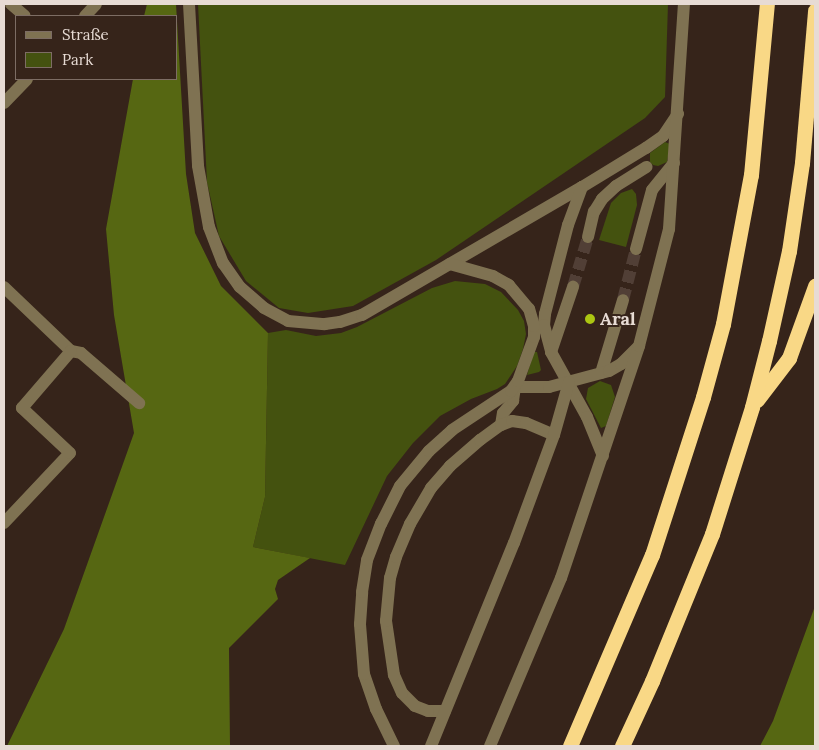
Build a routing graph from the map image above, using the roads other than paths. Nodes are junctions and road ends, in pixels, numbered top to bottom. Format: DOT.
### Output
graph roads {
  1 [pos="11,4"];
  2 [pos="96,4"];
  3 [pos="189,4"];
  4 [pos="684,4"];
  5 [pos="767,4"];
  6 [pos="815,11"];
  7 [pos="24,15"];
  8 [pos="86,15"];
  9 [pos="26,80"];
  10 [pos="4,103"];
  11 [pos="678,114"];
  12 [pos="646,148"];
  13 [pos="674,163"];
  14 [pos="646,167"];
  15 [pos="582,187"];
  16 [pos="648,201"];
  17 [pos="588,237"];
  18 [pos="636,249"];
  19 [pos="450,264"];
  20 [pos="815,286"];
  21 [pos="4,287"];
  22 [pos="573,287"];
  23 [pos="622,300"];
  24 [pos="538,315"];
  25 [pos="639,346"];
  26 [pos="71,351"];
  27 [pos="551,352"];
  28 [pos="601,373"];
  29 [pos="569,382"];
  30 [pos="515,387"];
  31 [pos="139,403"];
  32 [pos="752,407"];
  33 [pos="501,425"];
  34 [pos="554,435"];
  35 [pos="603,456"];
  36 [pos="4,523"];
  37 [pos="446,711"];
  38 [pos="394,746"];
  39 [pos="431,746"];
  40 [pos="490,746"];
  41 [pos="570,746"];
  42 [pos="622,746"];
  1 -- 7 [label="street"];
  2 -- 8 [label="street"];
  3 -- 19 [label="street"];
  4 -- 11 [label="street"];
  5 -- 41 [label="highway"];
  6 -- 32 [label="highway"];
  9 -- 10 [label="street"];
  11 -- 12 [label="street"];
  11 -- 13 [label="street"];
  12 -- 14 [label="street"];
  12 -- 15 [label="street"];
  13 -- 16 [label="street"];
  13 -- 25 [label="street"];
  14 -- 16 [label="street"];
  14 -- 17 [label="street"];
  15 -- 19 [label="street"];
  15 -- 24 [label="street"];
  16 -- 18 [label="street"];
  19 -- 24 [label="street"];
  20 -- 32 [label="highway"];
  21 -- 26 [label="street"];
  22 -- 27 [label="street"];
  23 -- 28 [label="street"];
  24 -- 27 [label="street"];
  24 -- 30 [label="street"];
  25 -- 28 [label="street"];
  25 -- 35 [label="street"];
  26 -- 31 [label="street"];
  26 -- 36 [label="street"];
  27 -- 29 [label="street"];
  28 -- 29 [label="street"];
  29 -- 30 [label="street"];
  29 -- 34 [label="street"];
  29 -- 35 [label="street"];
  30 -- 33 [label="street"];
  30 -- 38 [label="street"];
  32 -- 42 [label="highway"];
  33 -- 34 [label="street"];
  33 -- 37 [label="street"];
  34 -- 37 [label="street"];
  35 -- 40 [label="street"];
  37 -- 39 [label="street"];
}
